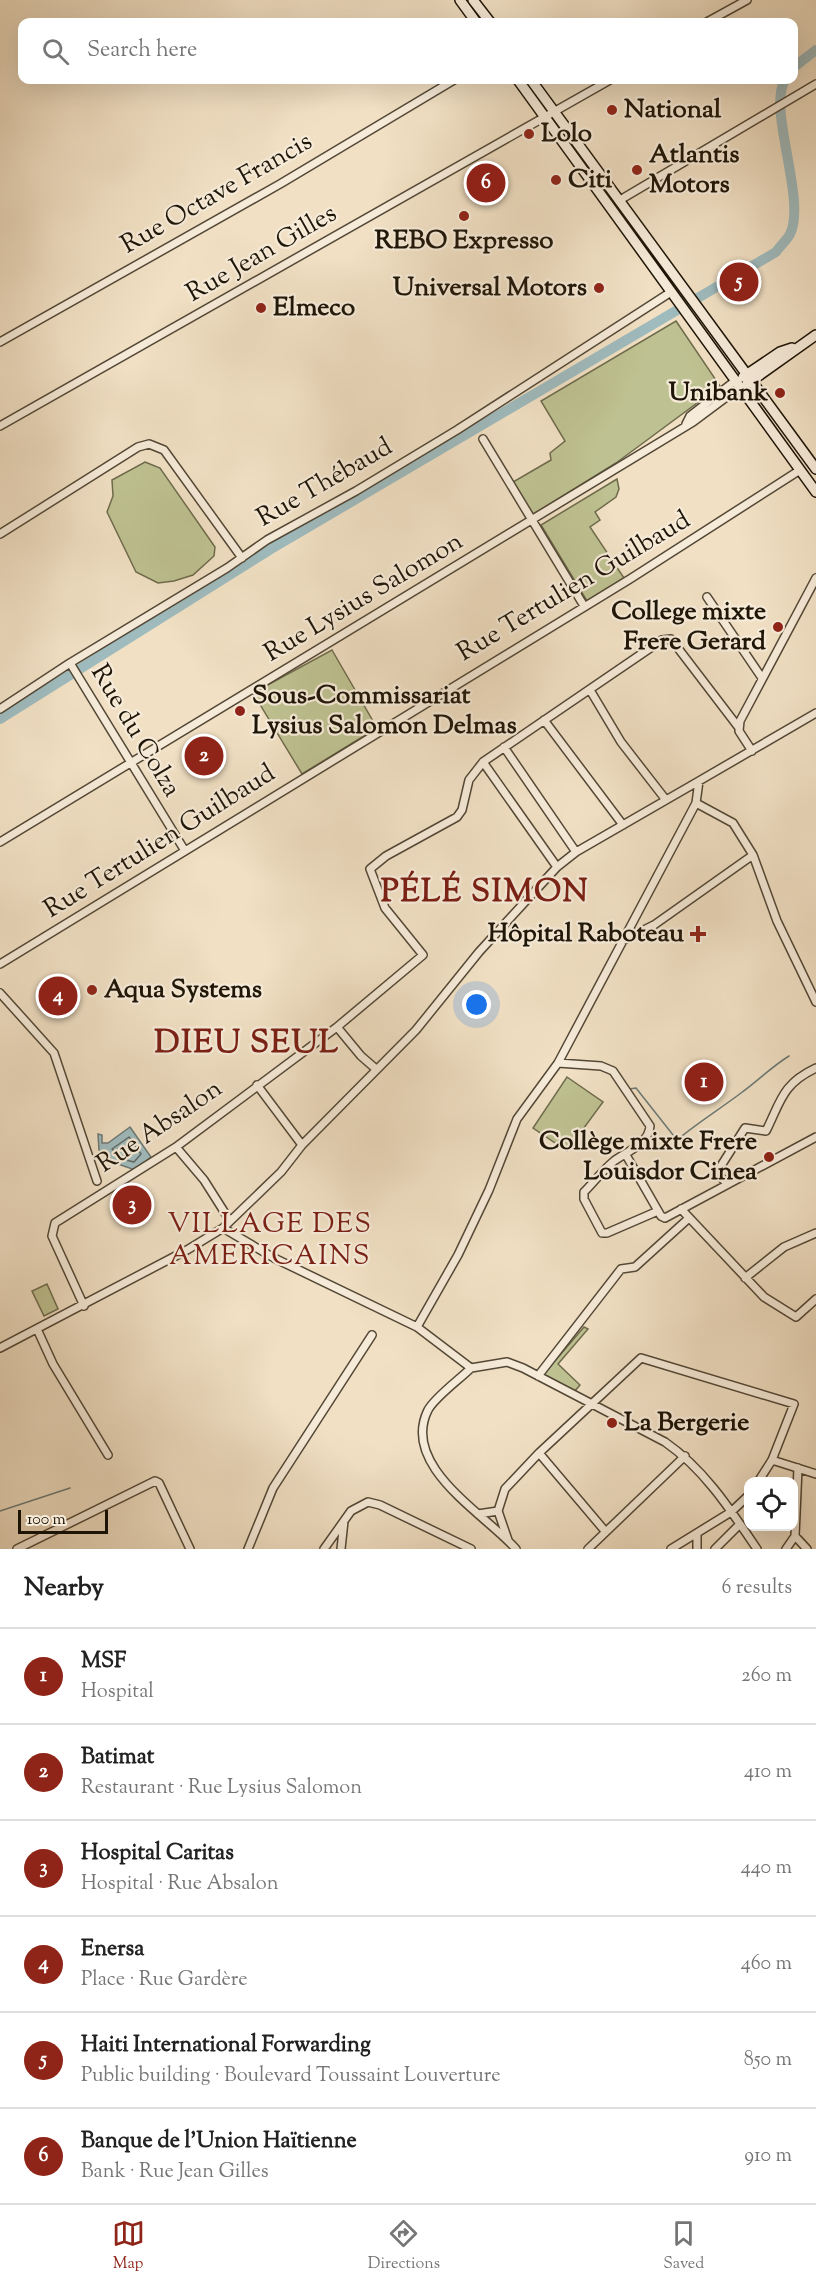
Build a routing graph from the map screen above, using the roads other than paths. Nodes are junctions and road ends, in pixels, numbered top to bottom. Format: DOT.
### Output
graph roads {
  1 [pos="460,0"];
  2 [pos="473,0"];
  3 [pos="747,0"];
  4 [pos="474,18"];
  5 [pos="487,18"];
  6 [pos="714,18"];
  7 [pos="447,84"];
  8 [pos="521,84"];
  9 [pos="534,84"];
  10 [pos="603,84"];
  11 [pos="816,84"];
  12 [pos="555,110"];
  13 [pos="545,117"];
  14 [pos="620,200"];
  15 [pos="672,294"];
  16 [pos="816,335"];
  17 [pos="0,342"];
  18 [pos="750,378"];
  19 [pos="737,384"];
  20 [pos="0,426"];
  21 [pos="483,439"];
  22 [pos="816,469"];
  23 [pos="800,470"];
  24 [pos="816,492"];
  25 [pos="532,520"];
  26 [pos="0,534"];
  27 [pos="242,558"];
  28 [pos="816,578"];
  29 [pos="707,597"];
  30 [pos="584,606"];
  31 [pos="70,664"];
  32 [pos="762,678"];
  33 [pos="590,690"];
  34 [pos="0,709"];
  35 [pos="816,713"];
  36 [pos="544,720"];
  37 [pos="739,728"];
  38 [pos="504,747"];
  39 [pos="752,751"];
  40 [pos="483,762"];
  41 [pos="130,764"];
  42 [pos="699,781"];
  43 [pos="666,800"];
  44 [pos="696,803"];
  45 [pos="623,825"];
  46 [pos="0,842"];
  47 [pos="185,851"];
  48 [pos="576,852"];
  49 [pos="753,855"];
  50 [pos="557,867"];
  51 [pos="622,941"];
  52 [pos="0,964"];
  53 [pos="0,993"];
  54 [pos="815,996"];
  55 [pos="337,1027"];
  56 [pos="558,1063"];
  57 [pos="816,1068"];
  58 [pos="376,1069"];
  59 [pos="257,1085"];
  60 [pos="816,1137"];
  61 [pos="302,1145"];
  62 [pos="176,1147"];
  63 [pos="626,1155"];
  64 [pos="97,1181"];
  65 [pos="727,1184"];
  66 [pos="681,1209"];
  67 [pos="658,1211"];
  68 [pos="689,1218"];
  69 [pos="230,1221"];
  70 [pos="223,1228"];
  71 [pos="816,1233"];
  72 [pos="745,1278"];
  73 [pos="816,1299"];
  74 [pos="84,1306"];
  75 [pos="417,1327"];
  76 [pos="37,1329"];
  77 [pos="372,1335"];
  78 [pos="0,1348"];
  79 [pos="471,1368"];
  80 [pos="538,1376"];
  81 [pos="592,1406"];
  82 [pos="539,1453"];
  83 [pos="108,1455"];
  84 [pos="685,1456"];
  85 [pos="772,1460"];
  86 [pos="798,1468"];
  87 [pos="816,1474"];
  88 [pos="761,1477"];
  89 [pos="744,1500"];
  90 [pos="498,1510"];
  91 [pos="731,1512"];
  92 [pos="478,1514"];
  93 [pos="344,1518"];
  94 [pos="740,1524"];
  95 [pos="605,1531"];
  96 [pos="697,1533"];
  97 [pos="795,1536"];
  98 [pos="508,1540"];
  99 [pos="251,1548"];
  100 [pos="17,1549"];
  101 [pos="190,1549"];
  102 [pos="324,1549"];
  103 [pos="341,1549"];
  104 [pos="471,1549"];
  105 [pos="516,1549"];
  106 [pos="588,1549"];
  107 [pos="671,1549"];
  108 [pos="697,1549"];
  109 [pos="715,1549"];
  110 [pos="757,1549"];
  111 [pos="786,1549"];
  112 [pos="807,1549"];
  1 -- 4 [label="main road"];
  2 -- 5 [label="main road"];
  3 -- 6 [label="street"];
  7 -- 17 [label="street, Rue Octave Francis"];
  8 -- 13 [label="main road"];
  9 -- 12 [label="main road"];
  10 -- 12 [label="street"];
  11 -- 14 [label="street"];
  12 -- 13 [label="street, Rue Jean Gilles"];
  12 -- 14 [label="main road"];
  13 -- 15 [label="main road"];
  13 -- 20 [label="street, Rue Jean Gilles"];
  14 -- 18 [label="main road"];
  15 -- 19 [label="main road"];
  15 -- 27 [label="street, Rue Thébaud"];
  16 -- 18 [label="main road"];
  18 -- 19 [label="main road"];
  18 -- 22 [label="main road"];
  19 -- 23 [label="main road"];
  19 -- 25 [label="street, Rue Lysius Salomon"];
  21 -- 25 [label="street"];
  23 -- 24 [label="main road"];
  23 -- 30 [label="street, Rue Tertulien Guilbaud"];
  25 -- 30 [label="street"];
  25 -- 41 [label="street, Rue Lysius Salomon"];
  26 -- 27 [label="street"];
  27 -- 31 [label="street, Rue Thébaud"];
  28 -- 32 [label="street"];
  29 -- 32 [label="street"];
  30 -- 47 [label="street, Rue Tertulien Guilbaud"];
  31 -- 34 [label="street, Rue Thébaud"];
  31 -- 41 [label="street, Rue du Colza"];
  32 -- 37 [label="street"];
  33 -- 36 [label="street, Rue Absalon"];
  33 -- 37 [label="street, Rue Absalon"];
  33 -- 43 [label="street"];
  35 -- 39 [label="street"];
  36 -- 38 [label="street, Rue Absalon"];
  36 -- 45 [label="street"];
  37 -- 39 [label="street"];
  38 -- 40 [label="street, Rue Absalon"];
  38 -- 48 [label="street"];
  39 -- 42 [label="street"];
  40 -- 50 [label="street"];
  40 -- 55 [label="street, Rue Absalon"];
  41 -- 46 [label="street, Rue Lysius Salomon"];
  41 -- 47 [label="street, Rue du Colza"];
  42 -- 43 [label="street"];
  42 -- 44 [label="street"];
  43 -- 45 [label="street"];
  44 -- 49 [label="street"];
  44 -- 51 [label="street"];
  45 -- 48 [label="street"];
  47 -- 52 [label="street, Rue Tertulien Guilbaud"];
  48 -- 50 [label="street"];
  49 -- 51 [label="street"];
  49 -- 54 [label="street"];
  50 -- 58 [label="street"];
  51 -- 56 [label="street"];
  53 -- 64 [label="street"];
  55 -- 58 [label="street"];
  55 -- 59 [label="street, Rue Absalon"];
  56 -- 63 [label="street"];
  56 -- 75 [label="street"];
  57 -- 65 [label="street"];
  58 -- 61 [label="street"];
  59 -- 61 [label="street"];
  59 -- 62 [label="street, Rue Absalon"];
  60 -- 65 [label="street"];
  61 -- 69 [label="street"];
  62 -- 69 [label="street"];
  62 -- 74 [label="street, Rue Absalon"];
  63 -- 67 [label="street"];
  63 -- 67 [label="street"];
  65 -- 66 [label="street"];
  66 -- 67 [label="street"];
  66 -- 68 [label="street"];
  68 -- 72 [label="street"];
  68 -- 80 [label="street"];
  69 -- 70 [label="street"];
  70 -- 74 [label="street"];
  70 -- 75 [label="street"];
  71 -- 72 [label="street"];
  72 -- 73 [label="street"];
  74 -- 76 [label="street"];
  75 -- 79 [label="street"];
  76 -- 78 [label="street"];
  76 -- 83 [label="street"];
  77 -- 99 [label="street"];
  79 -- 80 [label="street"];
  79 -- 92 [label="street"];
  80 -- 81 [label="street"];
  81 -- 82 [label="street"];
  81 -- 84 [label="street"];
  81 -- 85 [label="street"];
  82 -- 90 [label="street"];
  82 -- 95 [label="street"];
  84 -- 91 [label="street"];
  84 -- 95 [label="street"];
  85 -- 86 [label="street"];
  85 -- 88 [label="street"];
  86 -- 87 [label="street"];
  86 -- 97 [label="street"];
  89 -- 91 [label="street"];
  90 -- 92 [label="street"];
  90 -- 98 [label="street"];
  91 -- 94 [label="street"];
  91 -- 96 [label="street"];
  92 -- 98 [label="street"];
  93 -- 102 [label="street"];
  93 -- 103 [label="street"];
  93 -- 104 [label="street"];
  94 -- 109 [label="street"];
  94 -- 110 [label="street"];
  95 -- 106 [label="street"];
  96 -- 107 [label="street"];
  96 -- 108 [label="street"];
  97 -- 111 [label="street"];
  97 -- 112 [label="street"];
  98 -- 105 [label="street"];
  100 -- 101 [label="street"];
}
